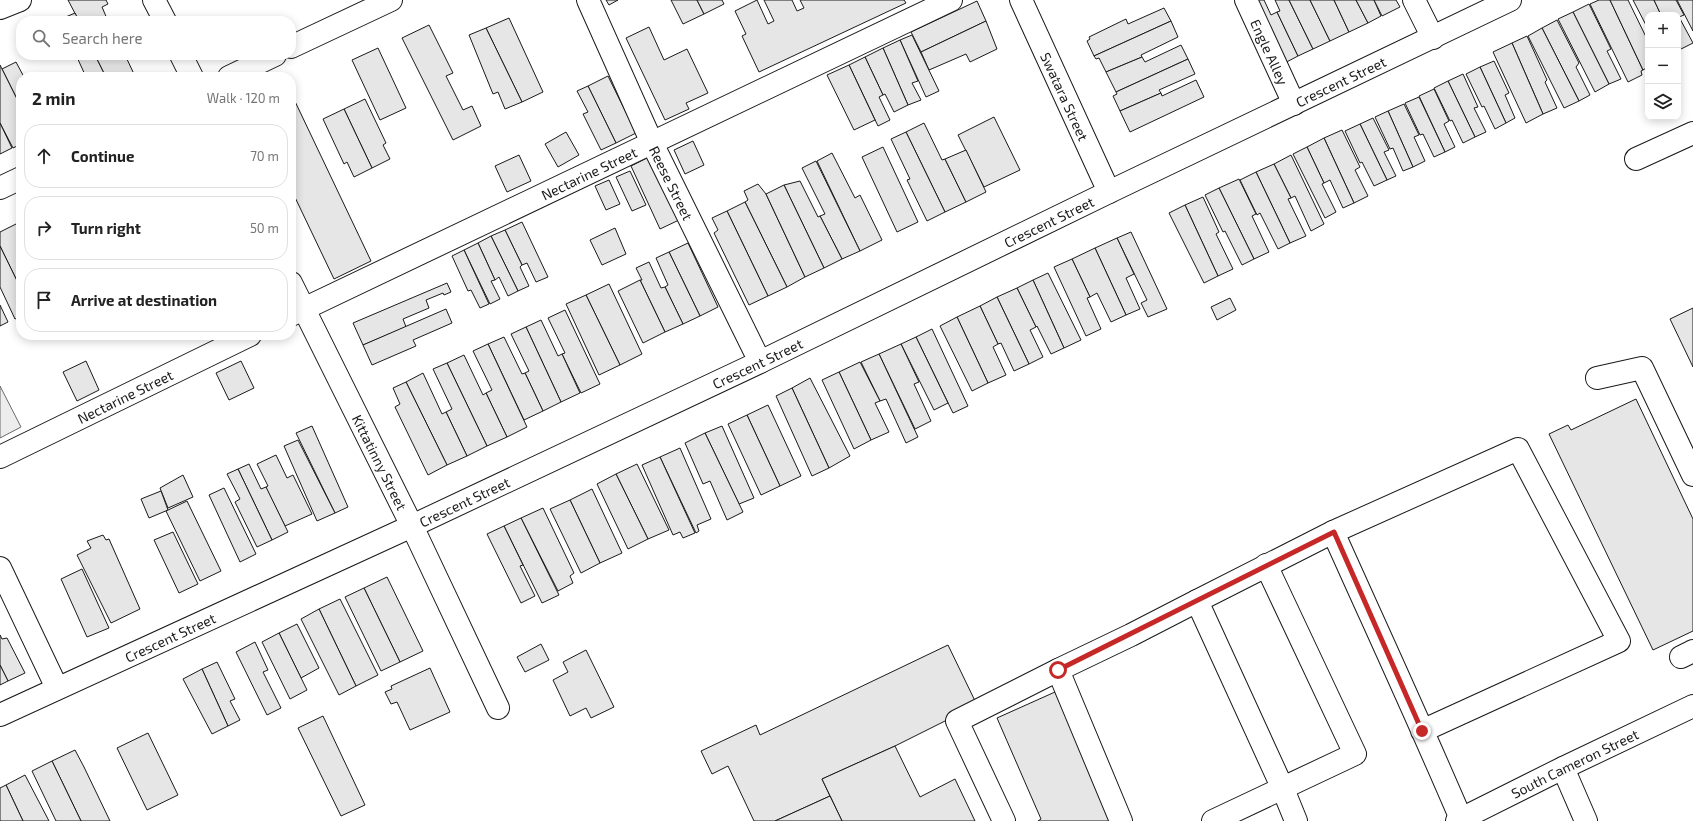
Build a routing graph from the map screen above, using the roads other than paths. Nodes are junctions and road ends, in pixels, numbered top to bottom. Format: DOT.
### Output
graph roads {
  1 [pos="20,0"];
  2 [pos="154,0"];
  3 [pos="391,0"];
  4 [pos="588,0"];
  5 [pos="952,0"];
  6 [pos="1021,0"];
  7 [pos="1246,0"];
  8 [pos="1414,0"];
  9 [pos="1510,0"];
  10 [pos="0,8"];
  11 [pos="162,16"];
  12 [pos="1433,38"];
  13 [pos="296,46"];
  14 [pos="184,60"];
  15 [pos="265,60"];
  16 [pos="190,72"];
  17 [pos="239,72"];
  18 [pos="1294,104"];
  19 [pos="1693,133"];
  20 [pos="652,143"];
  21 [pos="1636,160"];
  22 [pos="16,180"];
  23 [pos="0,188"];
  24 [pos="1109,192"];
  25 [pos="297,312"];
  26 [pos="240,340"];
  27 [pos="760,362"];
  28 [pos="1597,378"];
  29 [pos="0,457"];
  30 [pos="1693,475"];
  31 [pos="412,526"];
  32 [pos="1334,532"];
  33 [pos="1266,566"];
  34 [pos="0,568"];
  35 [pos="1197,601"];
  36 [pos="1058,670"];
  37 [pos="57,688"];
  38 [pos="1693,706"];
  39 [pos="498,708"];
  40 [pos="0,715"];
  41 [pos="1422,731"];
  42 [pos="1563,768"];
  43 [pos="1283,789"];
  44 [pos="1459,820"];
  45 [pos="1004,821"];
  46 [pos="1121,821"];
  47 [pos="1213,821"];
  48 [pos="1296,821"];
  49 [pos="1586,821"];
  1 -- 10 [label="main road"];
  2 -- 11 [label="main road"];
  3 -- 13 [label="main road"];
  4 -- 20 [label="main road, Reese Street"];
  5 -- 20 [label="main road, Nectarine Street"];
  6 -- 24 [label="main road, Swatara Street"];
  7 -- 18 [label="main road, Engle Alley"];
  8 -- 12 [label="main road"];
  9 -- 12 [label="main road, Crescent Street"];
  12 -- 18 [label="main road, Crescent Street"];
  14 -- 16 [label="main road"];
  15 -- 17 [label="main road"];
  18 -- 24 [label="main road, Crescent Street"];
  19 -- 21 [label="main road"];
  20 -- 25 [label="main road, Nectarine Street"];
  20 -- 27 [label="main road, Reese Street"];
  22 -- 23 [label="main road"];
  24 -- 27 [label="main road, Crescent Street"];
  25 -- 31 [label="main road, Kittatinny Street"];
  26 -- 29 [label="main road, Nectarine Street"];
  27 -- 31 [label="main road, Crescent Street"];
  28 -- 30 [label="main road"];
  31 -- 37 [label="main road, Crescent Street"];
  31 -- 39 [label="main road, Kittatinny Street"];
  32 -- 33 [label="main road"];
  32 -- 41 [label="main road"];
  32 -- 41 [label="main road"];
  33 -- 35 [label="main road"];
  33 -- 43 [label="main road"];
  34 -- 37 [label="main road"];
  35 -- 36 [label="main road"];
  35 -- 43 [label="main road"];
  36 -- 45 [label="main road"];
  36 -- 46 [label="main road"];
  37 -- 40 [label="main road, Crescent Street"];
  38 -- 42 [label="main road, South Cameron Street"];
  41 -- 44 [label="main road"];
  42 -- 44 [label="main road, South Cameron Street"];
  42 -- 49 [label="main road"];
  43 -- 47 [label="main road"];
  43 -- 48 [label="main road"];
}
